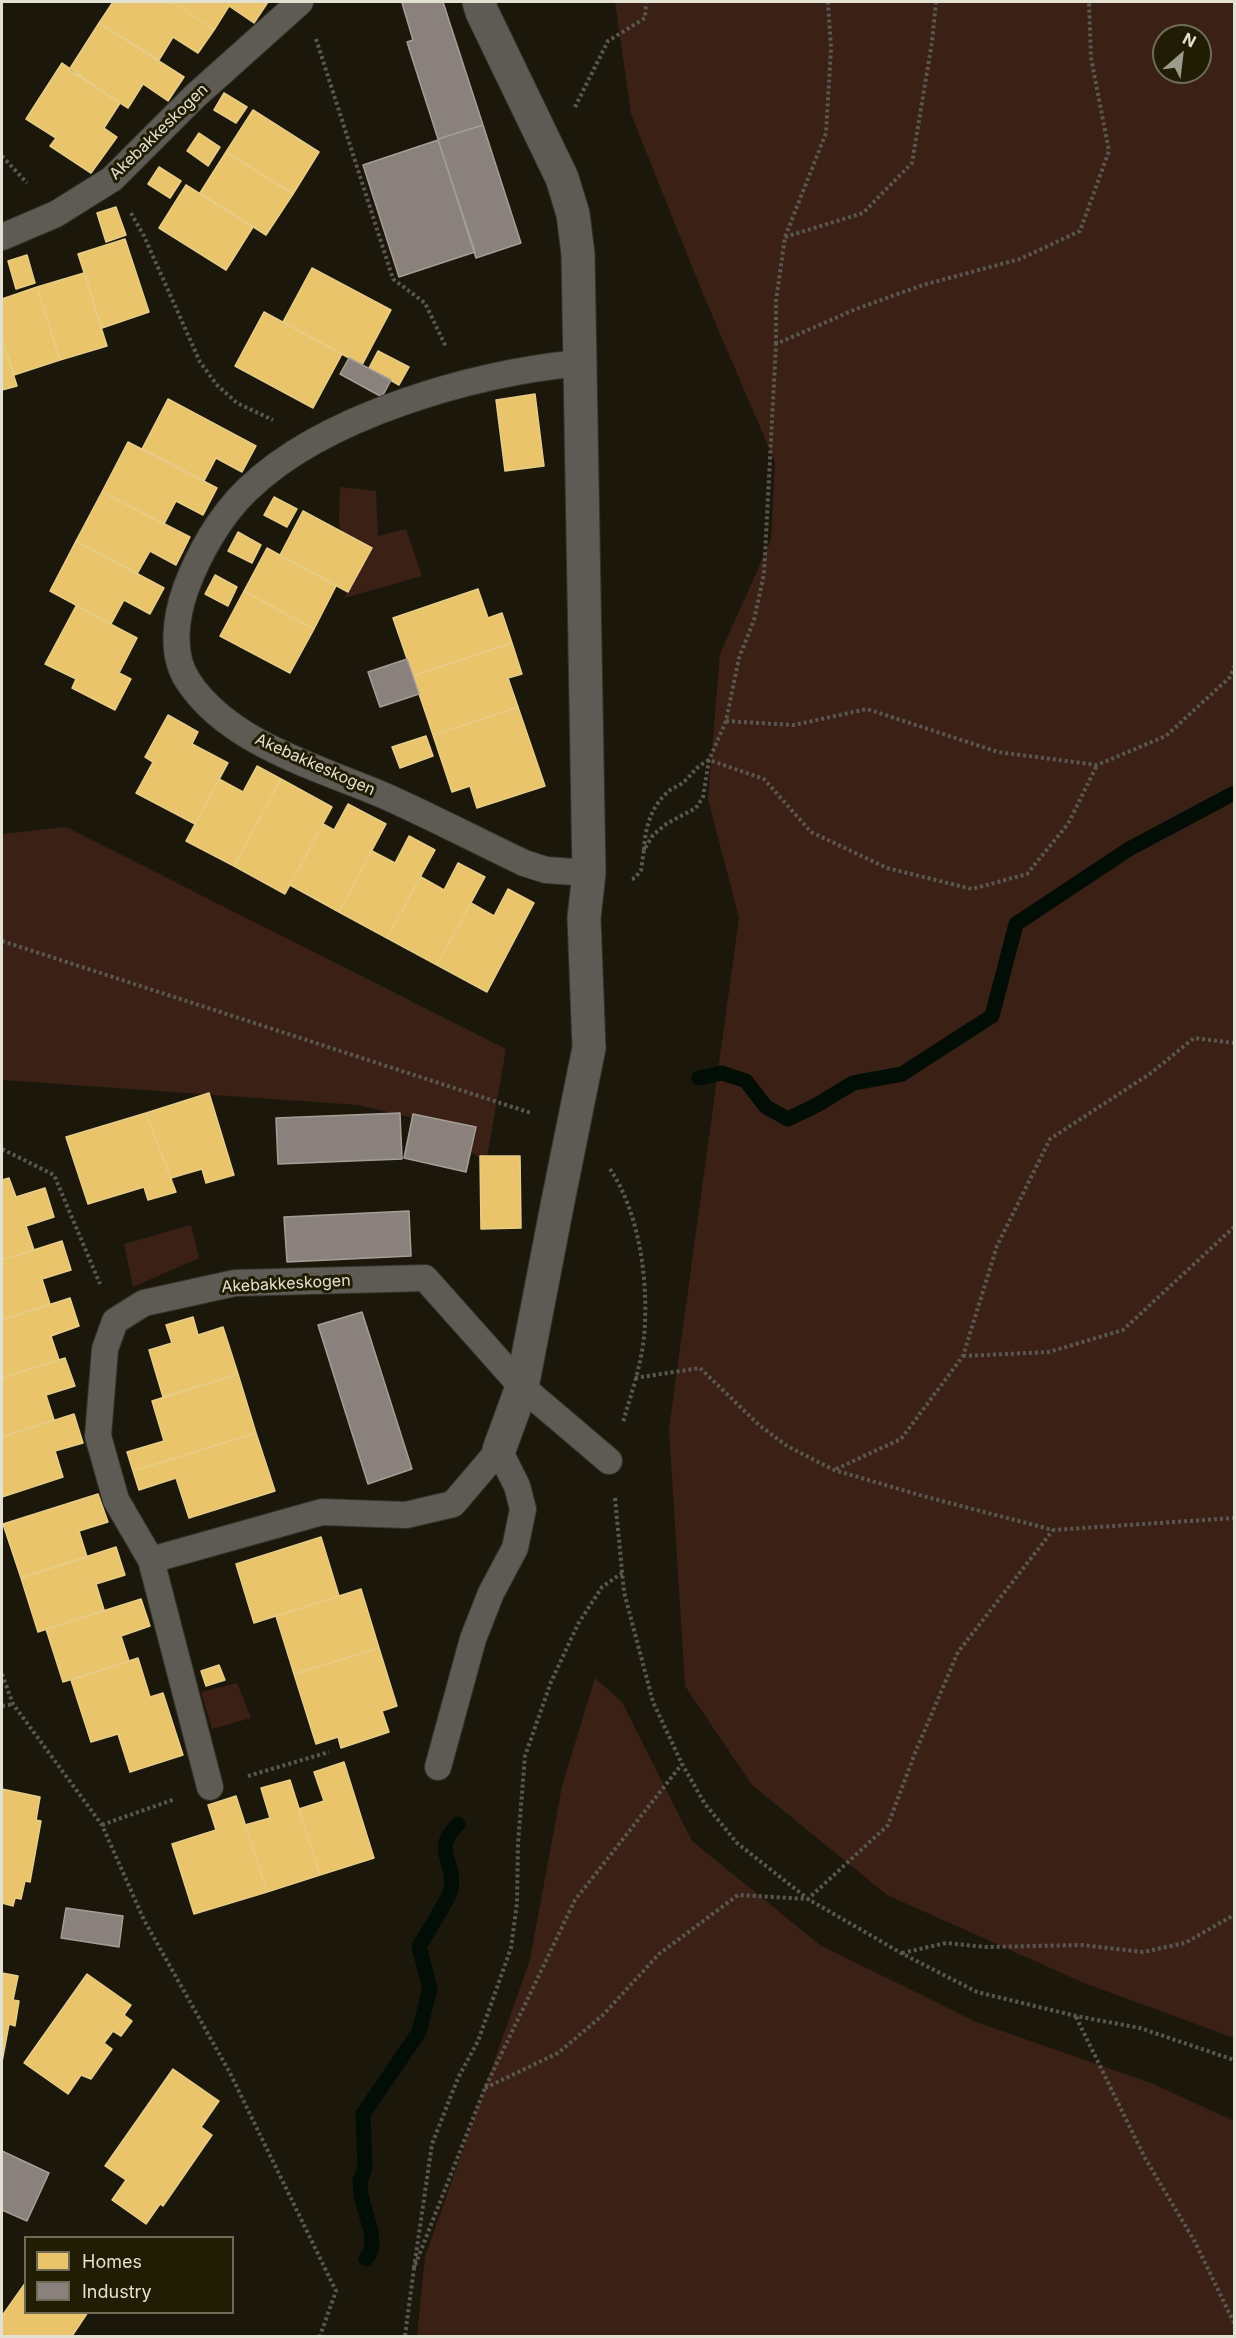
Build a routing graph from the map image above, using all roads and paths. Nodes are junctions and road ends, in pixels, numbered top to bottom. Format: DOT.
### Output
graph roads {
  1 [pos="300,2"];
  2 [pos="479,2"];
  3 [pos="646,2"];
  4 [pos="828,2"];
  5 [pos="936,2"];
  6 [pos="1089,2"];
  7 [pos="314,35"];
  8 [pos="586,87"];
  9 [pos="111,178"];
  10 [pos="2,237"];
  11 [pos="785,237"];
  12 [pos="776,344"];
  13 [pos="580,363"];
  14 [pos="463,382"];
  15 [pos="316,442"];
  16 [pos="1234,667"];
  17 [pos="726,721"];
  18 [pos="709,760"];
  19 [pos="1097,765"];
  20 [pos="644,850"];
  21 [pos="589,873"];
  22 [pos="627,881"];
  23 [pos="2,941"];
  24 [pos="1234,1043"];
  25 [pos="534,1114"];
  26 [pos="2,1149"];
  27 [pos="603,1161"];
  28 [pos="1234,1227"];
  29 [pos="116,1321"];
  30 [pos="963,1356"];
  31 [pos="635,1378"];
  32 [pos="522,1387"];
  33 [pos="500,1450"];
  34 [pos="609,1461"];
  35 [pos="834,1470"];
  36 [pos="1234,1517"];
  37 [pos="1053,1530"];
  38 [pos="151,1560"];
  39 [pos="622,1572"];
  40 [pos="2,1674"];
  41 [pos="13,1704"];
  42 [pos="2,1706"];
  43 [pos="682,1764"];
  44 [pos="438,1767"];
  45 [pos="210,1787"];
  46 [pos="808,1899"];
  47 [pos="1234,1915"];
  48 [pos="901,1953"];
  49 [pos="1076,2016"];
  50 [pos="1234,2060"];
  51 [pos="485,2088"];
  52 [pos="414,2268"];
  53 [pos="1234,2323"];
  54 [pos="320,2337"];
  55 [pos="405,2337"];
  1 -- 9 [label="lane, Akebakkeskogen"];
  2 -- 13 [label="street"];
  3 -- 8 [label="path"];
  4 -- 11 [label="path"];
  5 -- 11 [label="path"];
  6 -- 12 [label="path"];
  7 -- 14 [label="path"];
  9 -- 10 [label="lane, Akebakkeskogen"];
  9 -- 15 [label="path"];
  11 -- 12 [label="path"];
  12 -- 17 [label="path"];
  13 -- 14 [label="lane, Akebakkeskogen"];
  13 -- 21 [label="street"];
  14 -- 15 [label="lane, Akebakkeskogen"];
  15 -- 21 [label="lane, Akebakkeskogen"];
  16 -- 19 [label="path"];
  17 -- 18 [label="path"];
  17 -- 19 [label="path"];
  18 -- 19 [label="path"];
  18 -- 20 [label="path"];
  18 -- 20 [label="path"];
  20 -- 22 [label="path"];
  21 -- 32 [label="street, bridge"];
  23 -- 25 [label="path"];
  24 -- 30 [label="path"];
  26 -- 29 [label="path"];
  27 -- 31 [label="path"];
  28 -- 30 [label="path"];
  29 -- 32 [label="lane, Akebakkeskogen"];
  29 -- 38 [label="lane"];
  30 -- 35 [label="path"];
  31 -- 34 [label="path"];
  31 -- 35 [label="path"];
  32 -- 33 [label="street"];
  32 -- 34 [label="lane, Akebakkeskogen"];
  33 -- 38 [label="lane"];
  33 -- 44 [label="lane"];
  34 -- 39 [label="path"];
  35 -- 37 [label="path"];
  36 -- 37 [label="path"];
  37 -- 46 [label="path"];
  38 -- 45 [label="lane"];
  39 -- 43 [label="path"];
  39 -- 52 [label="path"];
  40 -- 41 [label="path"];
  41 -- 42 [label="path"];
  41 -- 54 [label="path"];
  43 -- 46 [label="path"];
  43 -- 51 [label="path"];
  46 -- 48 [label="path"];
  46 -- 51 [label="path"];
  47 -- 48 [label="path"];
  48 -- 49 [label="path"];
  49 -- 50 [label="path"];
  49 -- 53 [label="path"];
  51 -- 52 [label="path"];
  52 -- 55 [label="path"];
}
